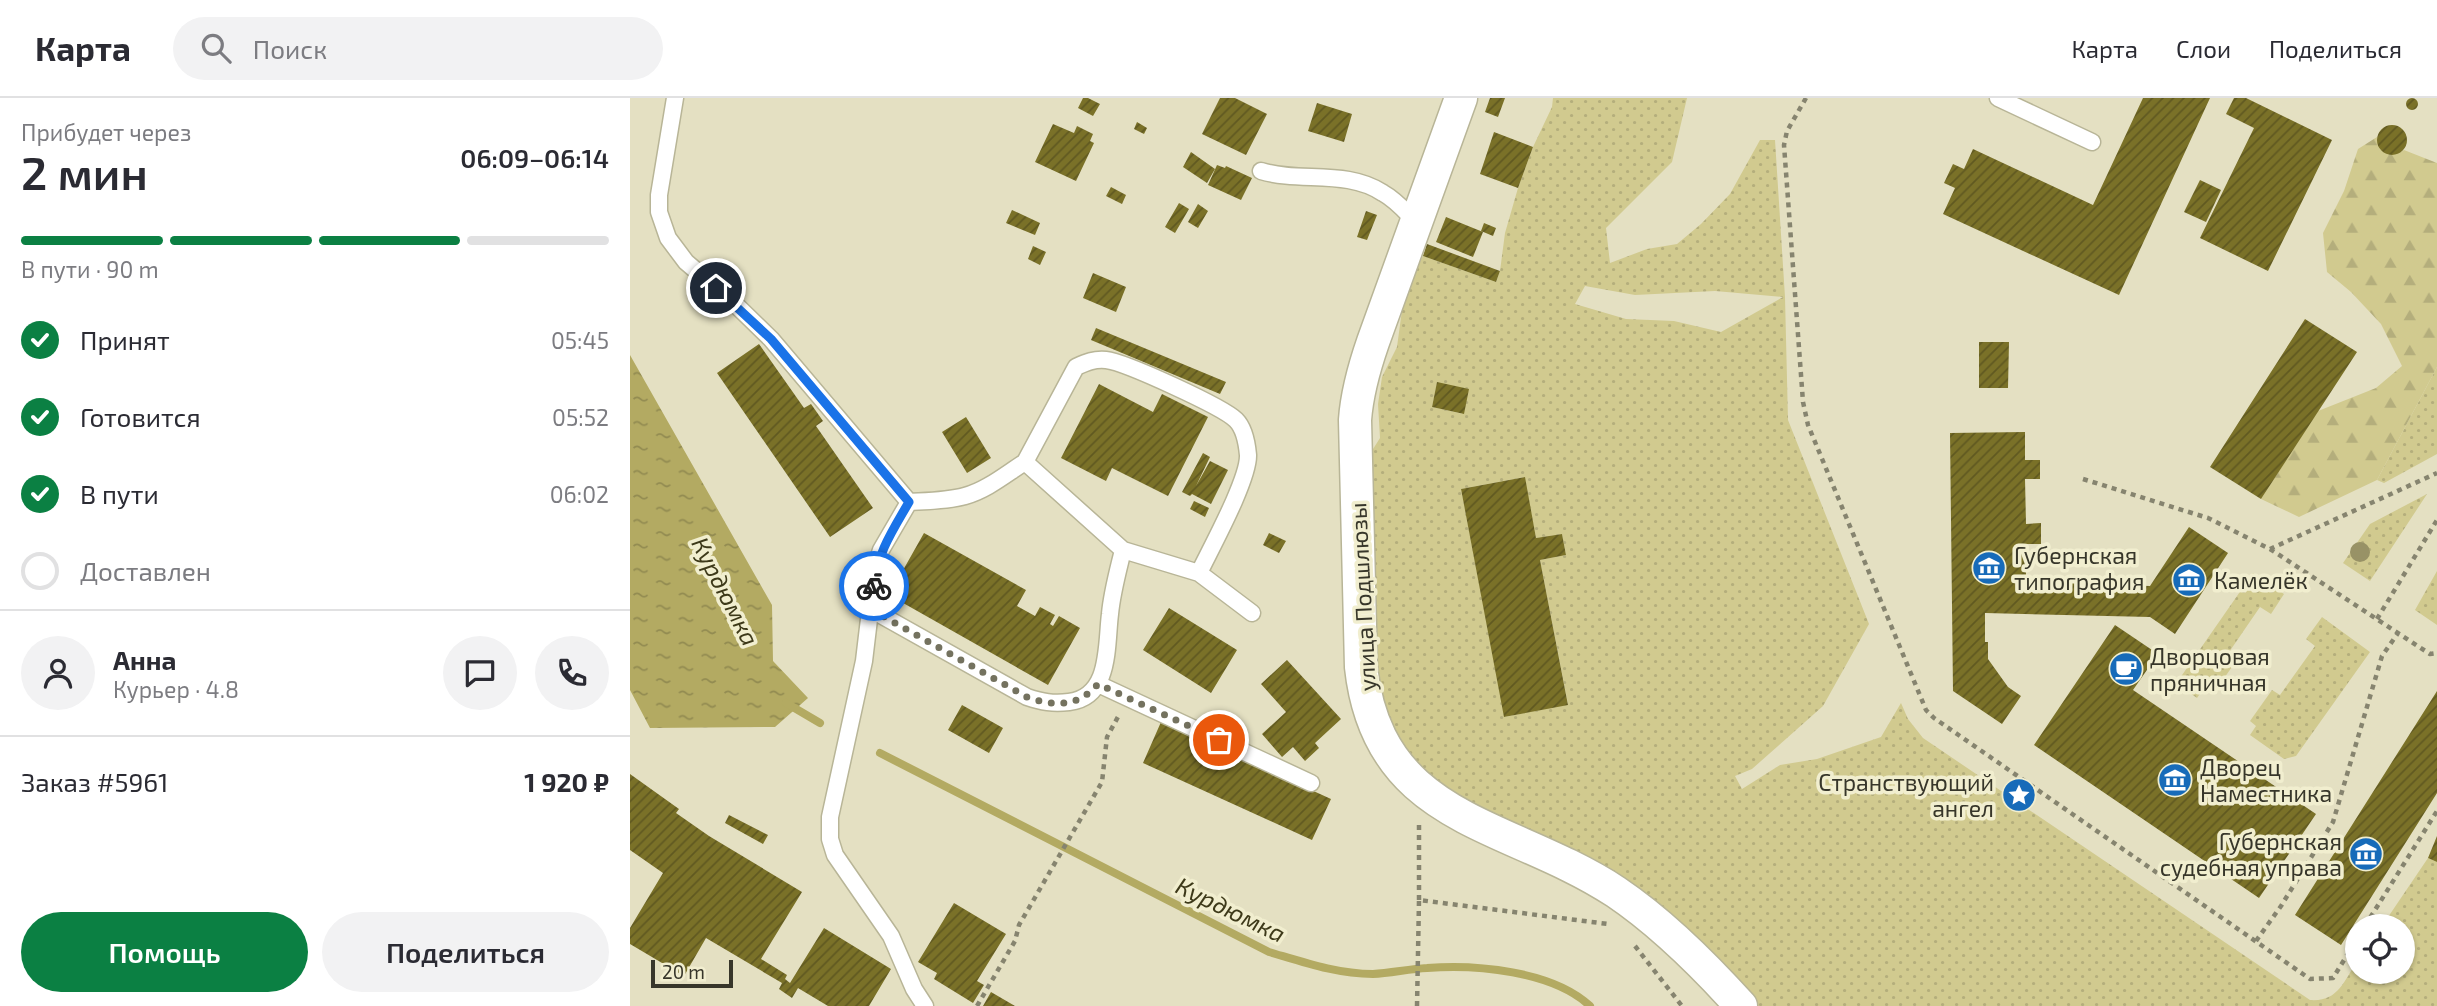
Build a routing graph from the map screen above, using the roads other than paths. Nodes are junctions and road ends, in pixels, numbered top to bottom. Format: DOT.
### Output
graph roads {
  1 [pos="676,98"];
  2 [pos="1461,98"];
  3 [pos="1998,98"];
  4 [pos="2092,142"];
  5 [pos="1261,172"];
  6 [pos="1416,222"];
  7 [pos="1025,463"];
  8 [pos="909,502"];
  9 [pos="1123,550"];
  10 [pos="1199,573"];
  11 [pos="872,610"];
  12 [pos="1252,613"];
  13 [pos="1098,684"];
  14 [pos="1311,783"];
  15 [pos="925,1006"];
  16 [pos="1741,1006"];
  1 -- 8 [label="lane"];
  2 -- 6 [label="street, улица Подшлюзы"];
  3 -- 4 [label="lane"];
  5 -- 6 [label="lane"];
  6 -- 16 [label="street, улица Подшлюзы"];
  7 -- 8 [label="lane"];
  7 -- 9 [label="lane"];
  7 -- 10 [label="lane"];
  8 -- 11 [label="lane"];
  9 -- 10 [label="lane"];
  9 -- 13 [label="lane"];
  10 -- 12 [label="lane"];
  11 -- 13 [label="lane"];
  11 -- 15 [label="lane"];
  13 -- 14 [label="lane"];
}
